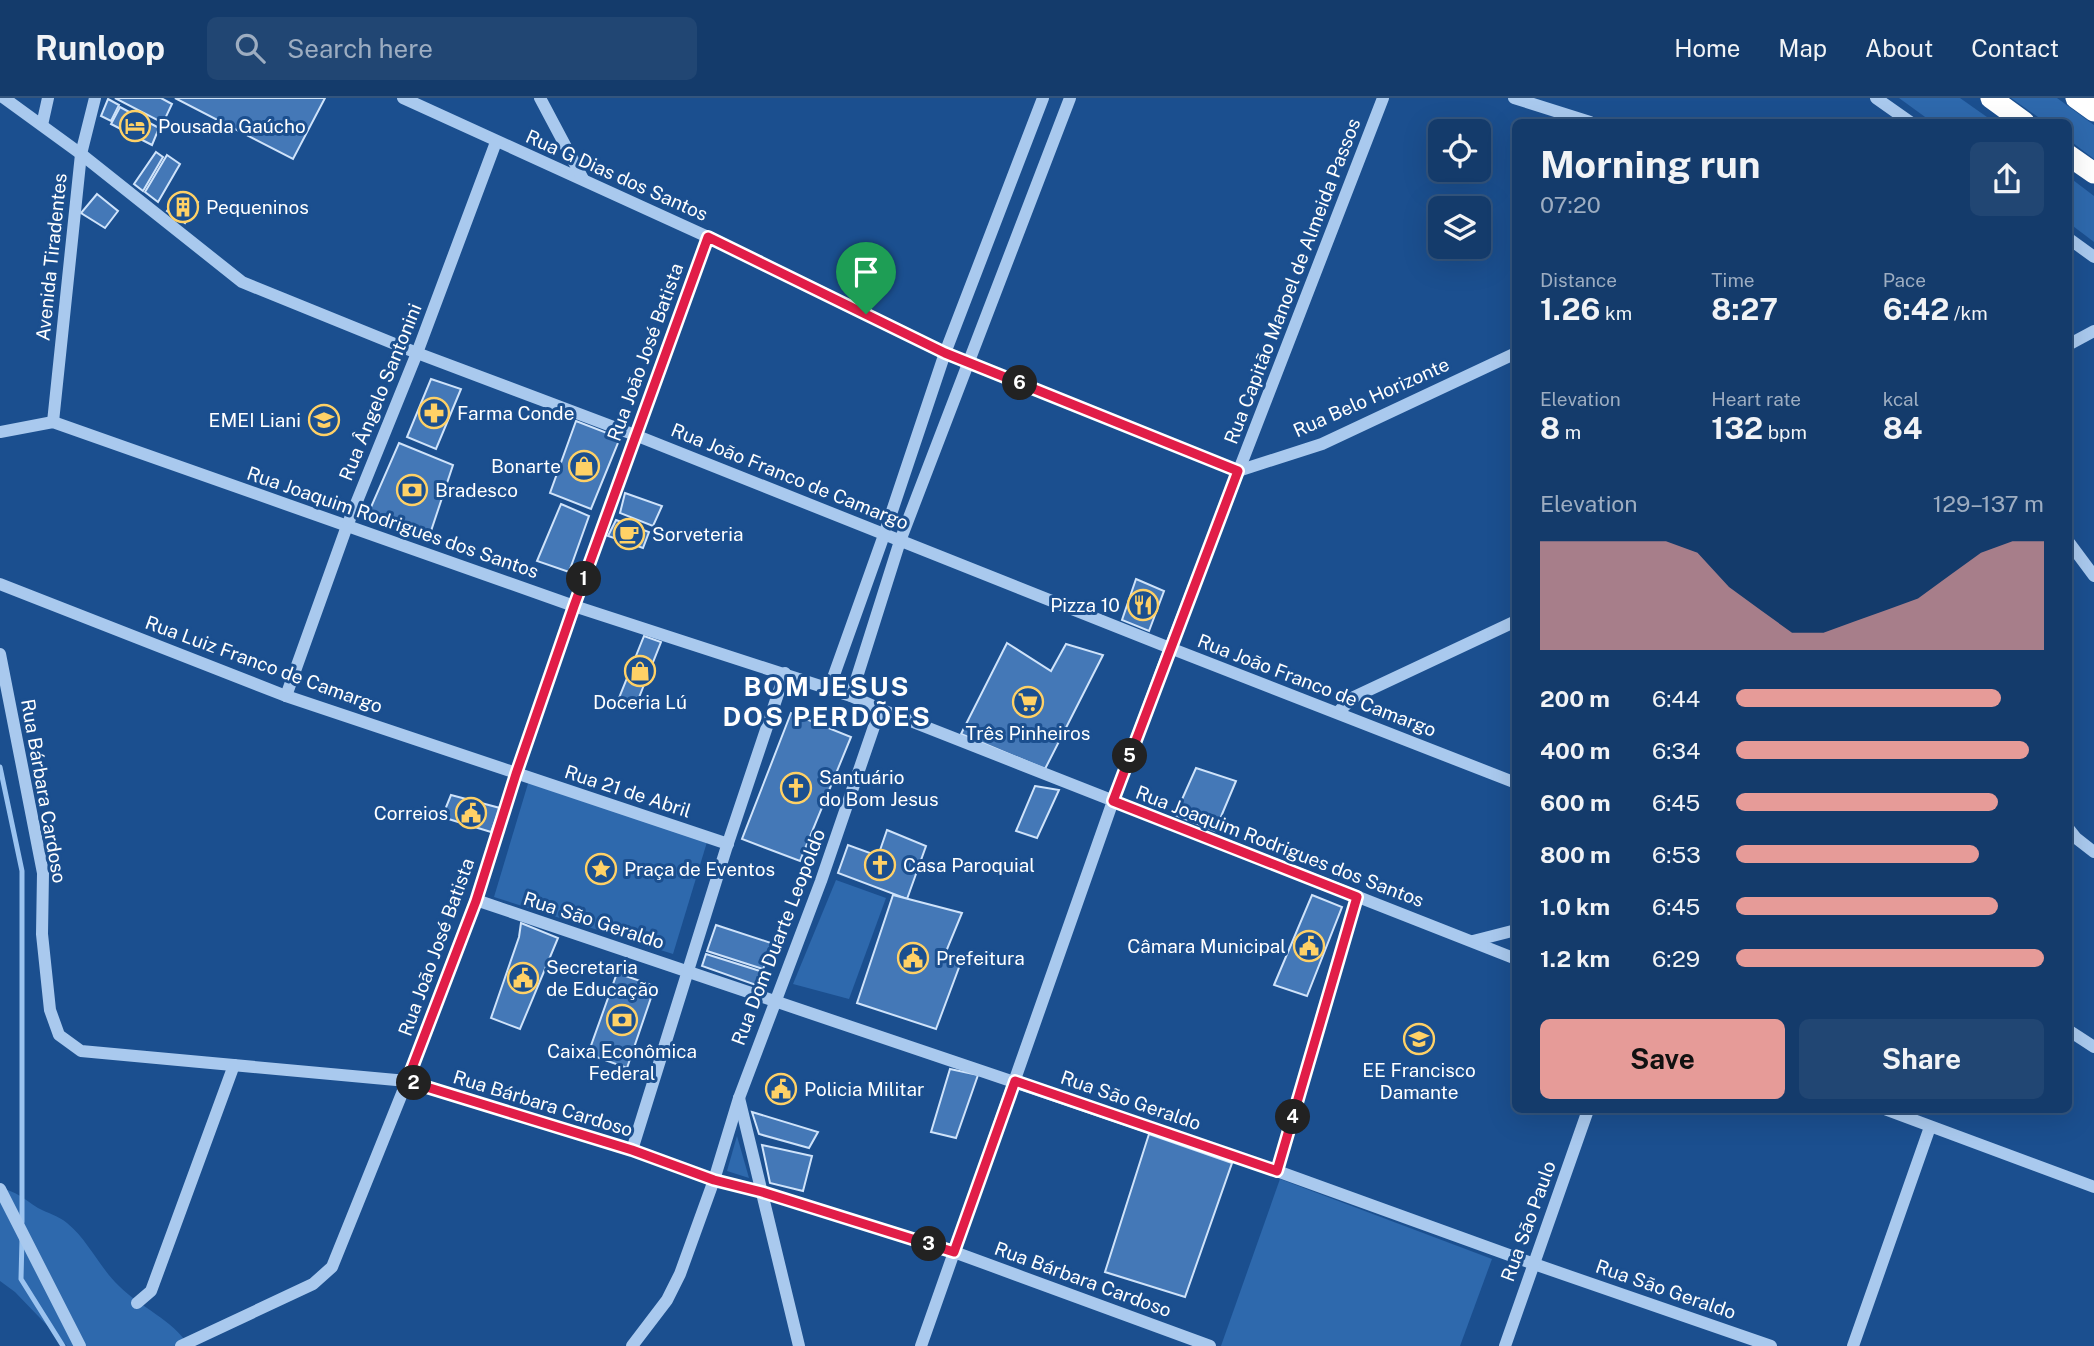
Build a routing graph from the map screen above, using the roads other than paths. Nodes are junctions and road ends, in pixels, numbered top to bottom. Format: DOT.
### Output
graph roads {
  1 [pos="4,98"];
  2 [pos="48,98"];
  3 [pos="403,98"];
  4 [pos="540,98"];
  5 [pos="1044,98"];
  6 [pos="1070,98"];
  7 [pos="1383,98"];
  8 [pos="1514,98"];
  9 [pos="1876,98"];
  10 [pos="1991,98"];
  11 [pos="2076,98"];
  12 [pos="93,100"];
  13 [pos="2094,111"];
  14 [pos="1580,119"];
  15 [pos="1906,119"];
  16 [pos="2020,119"];
  17 [pos="42,125"];
  18 [pos="496,142"];
  19 [pos="81,154"];
  20 [pos="2072,158"];
  21 [pos="2094,173"];
  22 [pos="583,179"];
  23 [pos="708,237"];
  24 [pos="2072,241"];
  25 [pos="2094,257"];
  26 [pos="2094,331"];
  27 [pos="2072,343"];
  28 [pos="417,353"];
  29 [pos="945,353"];
  30 [pos="1512,355"];
  31 [pos="968,362"];
  32 [pos="53,422"];
  33 [pos="0,432"];
  34 [pos="635,435"];
  35 [pos="1238,471"];
  36 [pos="347,526"];
  37 [pos="884,534"];
  38 [pos="900,541"];
  39 [pos="2072,546"];
  40 [pos="2094,576"];
  41 [pos="0,584"];
  42 [pos="574,606"];
  43 [pos="1512,623"];
  44 [pos="1170,648"];
  45 [pos="0,654"];
  46 [pos="785,673"];
  47 [pos="829,688"];
  48 [pos="286,696"];
  49 [pos="851,696"];
  50 [pos="880,709"];
  51 [pos="1338,712"];
  52 [pos="516,774"];
  53 [pos="1512,781"];
  54 [pos="1113,801"];
  55 [pos="2072,833"];
  56 [pos="727,844"];
  57 [pos="2094,852"];
  58 [pos="1357,897"];
  59 [pos="476,901"];
  60 [pos="1512,931"];
  61 [pos="1473,942"];
  62 [pos="1512,957"];
  63 [pos="687,971"];
  64 [pos="774,1000"];
  65 [pos="2072,1033"];
  66 [pos="2094,1047"];
  67 [pos="234,1065"];
  68 [pos="407,1081"];
  69 [pos="1015,1081"];
  70 [pos="739,1098"];
  71 [pos="1587,1113"];
  72 [pos="1895,1113"];
  73 [pos="1930,1127"];
  74 [pos="632,1150"];
  75 [pos="1277,1171"];
  76 [pos="714,1180"];
  77 [pos="2094,1187"];
  78 [pos="0,1189"];
  79 [pos="762,1192"];
  80 [pos="954,1252"];
  81 [pos="1534,1264"];
  82 [pos="137,1303"];
  83 [pos="80,1346"];
  84 [pos="181,1346"];
  85 [pos="632,1346"];
  86 [pos="799,1346"];
  87 [pos="921,1346"];
  88 [pos="1210,1346"];
  89 [pos="1504,1346"];
  90 [pos="1771,1346"];
  91 [pos="1853,1346"];
  1 -- 17 [label="street, Rua João Franco de Camargo"];
  2 -- 17 [label="street"];
  3 -- 18 [label="street, Rua G Dias dos Santos"];
  4 -- 22 [label="street"];
  5 -- 29 [label="street"];
  6 -- 31 [label="street"];
  7 -- 35 [label="street, Rua Capitão Manoel de Almeida Passos"];
  8 -- 14 [label="street"];
  9 -- 15 [label="street"];
  10 -- 16 [label="highway"];
  11 -- 13 [label="highway"];
  12 -- 19 [label="street, Avenida Tiradentes"];
  17 -- 19 [label="street, Rua João Franco de Camargo"];
  18 -- 22 [label="street, Rua G Dias dos Santos"];
  18 -- 28 [label="street, Rua Ângelo Santonini"];
  19 -- 28 [label="street, Rua João Franco de Camargo"];
  19 -- 32 [label="street, Avenida Tiradentes"];
  20 -- 21 [label="highway"];
  22 -- 23 [label="street, Rua G Dias dos Santos"];
  23 -- 29 [label="street, Rua G Dias dos Santos"];
  23 -- 34 [label="street, Rua João José Batista"];
  24 -- 25 [label="street"];
  26 -- 27 [label="street"];
  28 -- 34 [label="street, Rua João Franco de Camargo"];
  28 -- 36 [label="street, Rua Ângelo Santonini"];
  29 -- 31 [label="street, Rua G Dias dos Santos"];
  29 -- 37 [label="street"];
  30 -- 35 [label="street, Rua Belo Horizonte"];
  31 -- 35 [label="street, Rua G Dias dos Santos"];
  31 -- 38 [label="street"];
  32 -- 33 [label="street"];
  32 -- 36 [label="street, Rua Joaquim Rodrigues dos Santos"];
  34 -- 37 [label="street, Rua João Franco de Camargo"];
  34 -- 42 [label="street, Rua João José Batista"];
  35 -- 44 [label="street, Rua Capitão Manoel de Almeida Passos"];
  36 -- 42 [label="street, Rua Joaquim Rodrigues dos Santos"];
  36 -- 48 [label="street, Rua Ângelo Santonini"];
  37 -- 38 [label="street, Rua João Franco de Camargo"];
  37 -- 47 [label="street"];
  38 -- 44 [label="street, Rua João Franco de Camargo"];
  38 -- 49 [label="street"];
  39 -- 40 [label="street"];
  41 -- 48 [label="street, Rua Luiz Franco de Camargo"];
  42 -- 46 [label="street, Rua Joaquim Rodrigues dos Santos"];
  42 -- 52 [label="street, Rua João José Batista"];
  43 -- 51 [label="street"];
  44 -- 51 [label="street, Rua João Franco de Camargo"];
  44 -- 54 [label="street, Rua Capitão Manoel de Almeida Passos"];
  45 -- 67 [label="street, Rua Bárbara Cardoso"];
  46 -- 47 [label="street, Rua Joaquim Rodrigues dos Santos"];
  46 -- 56 [label="street"];
  47 -- 49 [label="street, Rua Joaquim Rodrigues dos Santos"];
  48 -- 52 [label="street, Rua Luiz Franco de Camargo"];
  49 -- 50 [label="street, Rua Joaquim Rodrigues dos Santos"];
  50 -- 54 [label="street, Rua Joaquim Rodrigues dos Santos"];
  50 -- 64 [label="street, Rua Dom Duarte Leopoldo"];
  51 -- 53 [label="street, Rua João Franco de Camargo"];
  52 -- 56 [label="street, Rua 21 de Abril"];
  52 -- 59 [label="street, Rua João José Batista"];
  54 -- 58 [label="street, Rua Joaquim Rodrigues dos Santos"];
  54 -- 69 [label="street, Rua Capitão Manoel de Almeida Passos"];
  55 -- 57 [label="street"];
  56 -- 63 [label="street"];
  58 -- 61 [label="street, Rua Joaquim Rodrigues dos Santos"];
  58 -- 75 [label="street"];
  59 -- 63 [label="street, Rua São Geraldo"];
  59 -- 68 [label="street, Rua João José Batista"];
  60 -- 61 [label="street"];
  61 -- 62 [label="street, Rua Joaquim Rodrigues dos Santos"];
  63 -- 64 [label="street, Rua São Geraldo"];
  63 -- 74 [label="street"];
  64 -- 69 [label="street, Rua São Geraldo"];
  64 -- 70 [label="street, Rua Dom Duarte Leopoldo"];
  65 -- 66 [label="street"];
  67 -- 68 [label="street, Rua Bárbara Cardoso"];
  67 -- 82 [label="street"];
  68 -- 74 [label="street, Rua Bárbara Cardoso"];
  68 -- 84 [label="street, Rua João José Batista"];
  69 -- 75 [label="street, Rua São Geraldo"];
  69 -- 80 [label="street, Rua Capitão Manoel de Almeida Passos"];
  70 -- 76 [label="street, Rua Dom Duarte Leopoldo"];
  70 -- 79 [label="street"];
  71 -- 81 [label="street, Rua São Paulo"];
  72 -- 73 [label="street"];
  73 -- 77 [label="street"];
  73 -- 91 [label="street"];
  74 -- 76 [label="street, Rua Bárbara Cardoso"];
  75 -- 81 [label="street, Rua São Geraldo"];
  76 -- 79 [label="street, Rua Bárbara Cardoso"];
  76 -- 85 [label="street, Rua Dom Duarte Leopoldo"];
  78 -- 83 [label="street"];
  79 -- 80 [label="street, Rua Bárbara Cardoso"];
  79 -- 86 [label="street"];
  80 -- 87 [label="street, Rua Capitão Manoel de Almeida Passos"];
  80 -- 88 [label="street, Rua Bárbara Cardoso"];
  81 -- 89 [label="street, Rua São Paulo"];
  81 -- 90 [label="street, Rua São Geraldo"];
}
